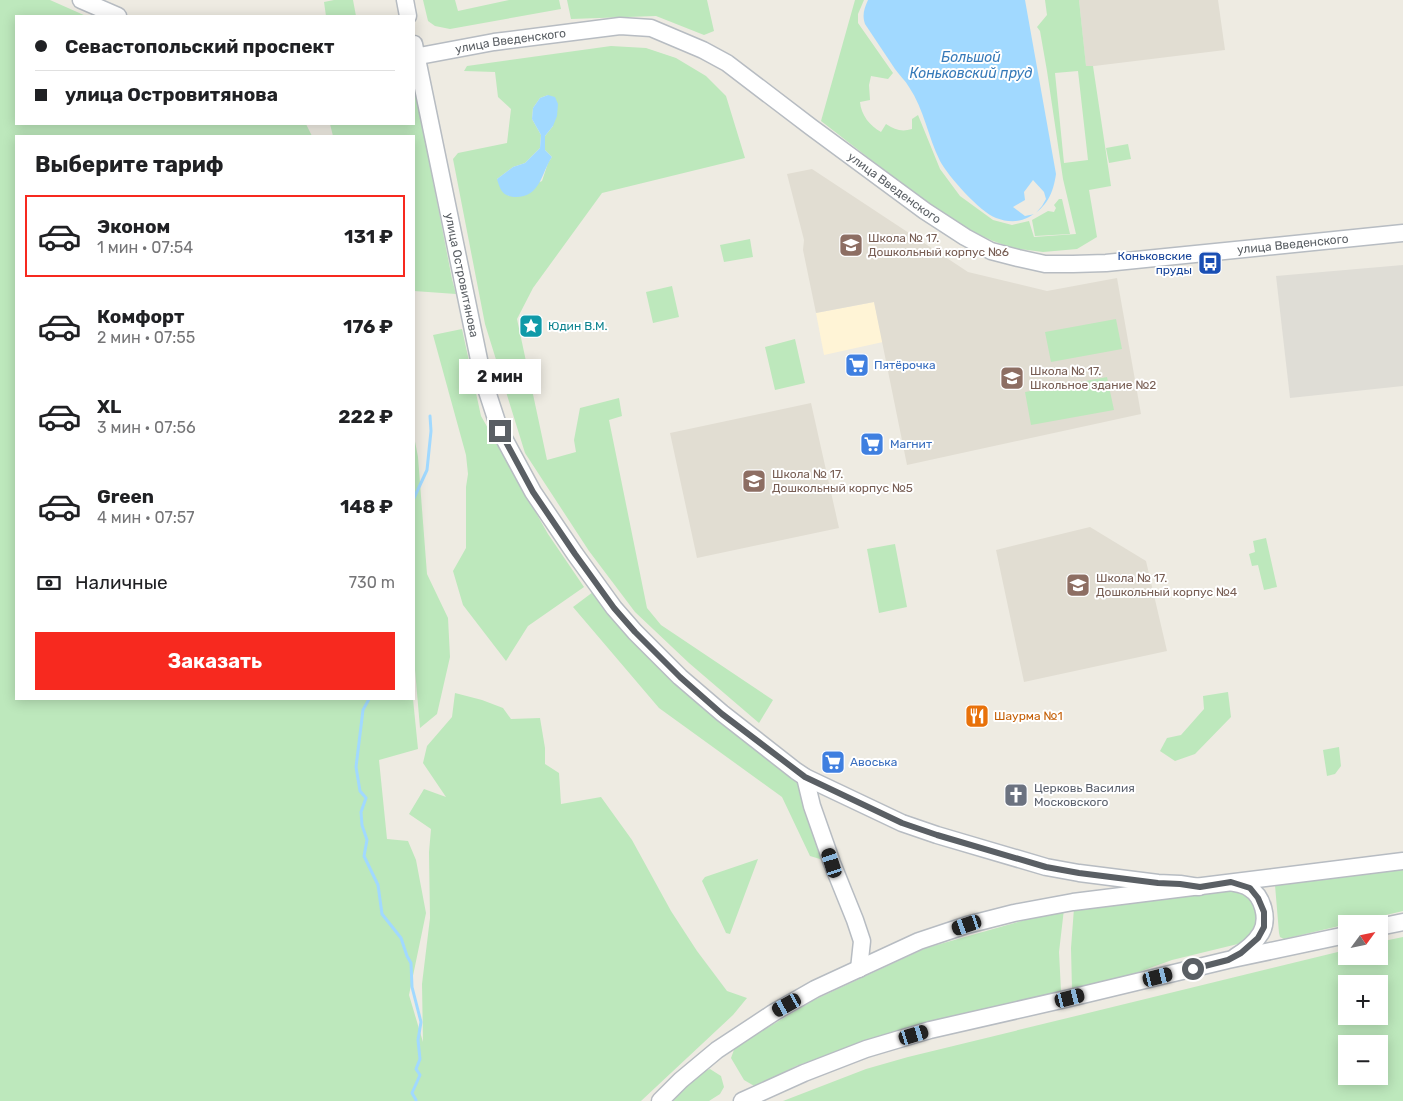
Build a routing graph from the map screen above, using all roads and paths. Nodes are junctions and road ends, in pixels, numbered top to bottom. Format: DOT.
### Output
graph roads {
  1 [pos="81,0"];
  2 [pos="405,0"];
  3 [pos="116,15"];
  4 [pos="408,15"];
  5 [pos="415,52"];
  6 [pos="1403,233"];
  7 [pos="805,777"];
  8 [pos="1403,861"];
  9 [pos="1231,882"];
  10 [pos="1200,887"];
  11 [pos="1403,922"];
  12 [pos="1388,925"];
  13 [pos="1338,937"];
  14 [pos="1228,960"];
  15 [pos="859,968"];
  16 [pos="660,1101"];
  17 [pos="742,1101"];
  1 -- 3 [label="main road"];
  2 -- 4 [label="main road"];
  5 -- 6 [label="main road, улица Введенского"];
  5 -- 7 [label="main road, улица Островитянова"];
  7 -- 10 [label="main road, улица Островитянова"];
  7 -- 15 [label="main road"];
  8 -- 9 [label="main road"];
  9 -- 10 [label="main road"];
  9 -- 14 [label="main road"];
  10 -- 15 [label="main road"];
  11 -- 12 [label="main road"];
  13 -- 14 [label="main road"];
  14 -- 17 [label="main road"];
  15 -- 16 [label="main road"];
}
